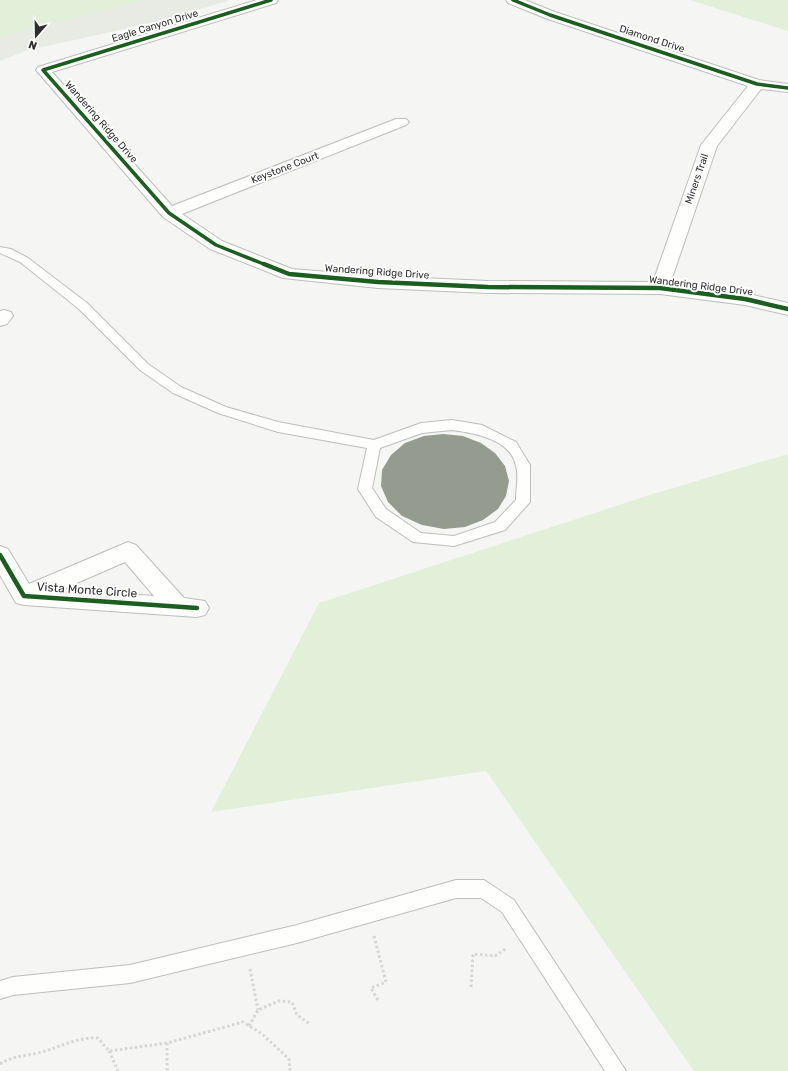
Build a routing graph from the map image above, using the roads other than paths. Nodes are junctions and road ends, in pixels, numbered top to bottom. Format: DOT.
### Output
graph roads {
  1 [pos="271,0"];
  2 [pos="513,0"];
  3 [pos="43,70"];
  4 [pos="757,84"];
  5 [pos="788,88"];
  6 [pos="401,122"];
  7 [pos="169,213"];
  8 [pos="0,250"];
  9 [pos="660,288"];
  10 [pos="788,309"];
  11 [pos="374,445"];
  12 [pos="0,555"];
  13 [pos="24,596"];
  14 [pos="0,990"];
  15 [pos="616,1071"];
  1 -- 3 [label="street, Eagle Canyon Drive"];
  2 -- 4 [label="street, Diamond Drive"];
  3 -- 7 [label="street, Wandering Ridge Drive"];
  4 -- 5 [label="street, Diamond Drive"];
  4 -- 9 [label="street, Miners Trail"];
  6 -- 7 [label="street, Keystone Court"];
  7 -- 9 [label="street, Wandering Ridge Drive"];
  8 -- 11 [label="lane"];
  9 -- 10 [label="street, Wandering Ridge Drive"];
  11 -- 11 [label="lane"];
  12 -- 13 [label="street, Vista Monte Circle"];
  13 -- 13 [label="street, Vista Monte Circle"];
  14 -- 15 [label="lane"];
}
